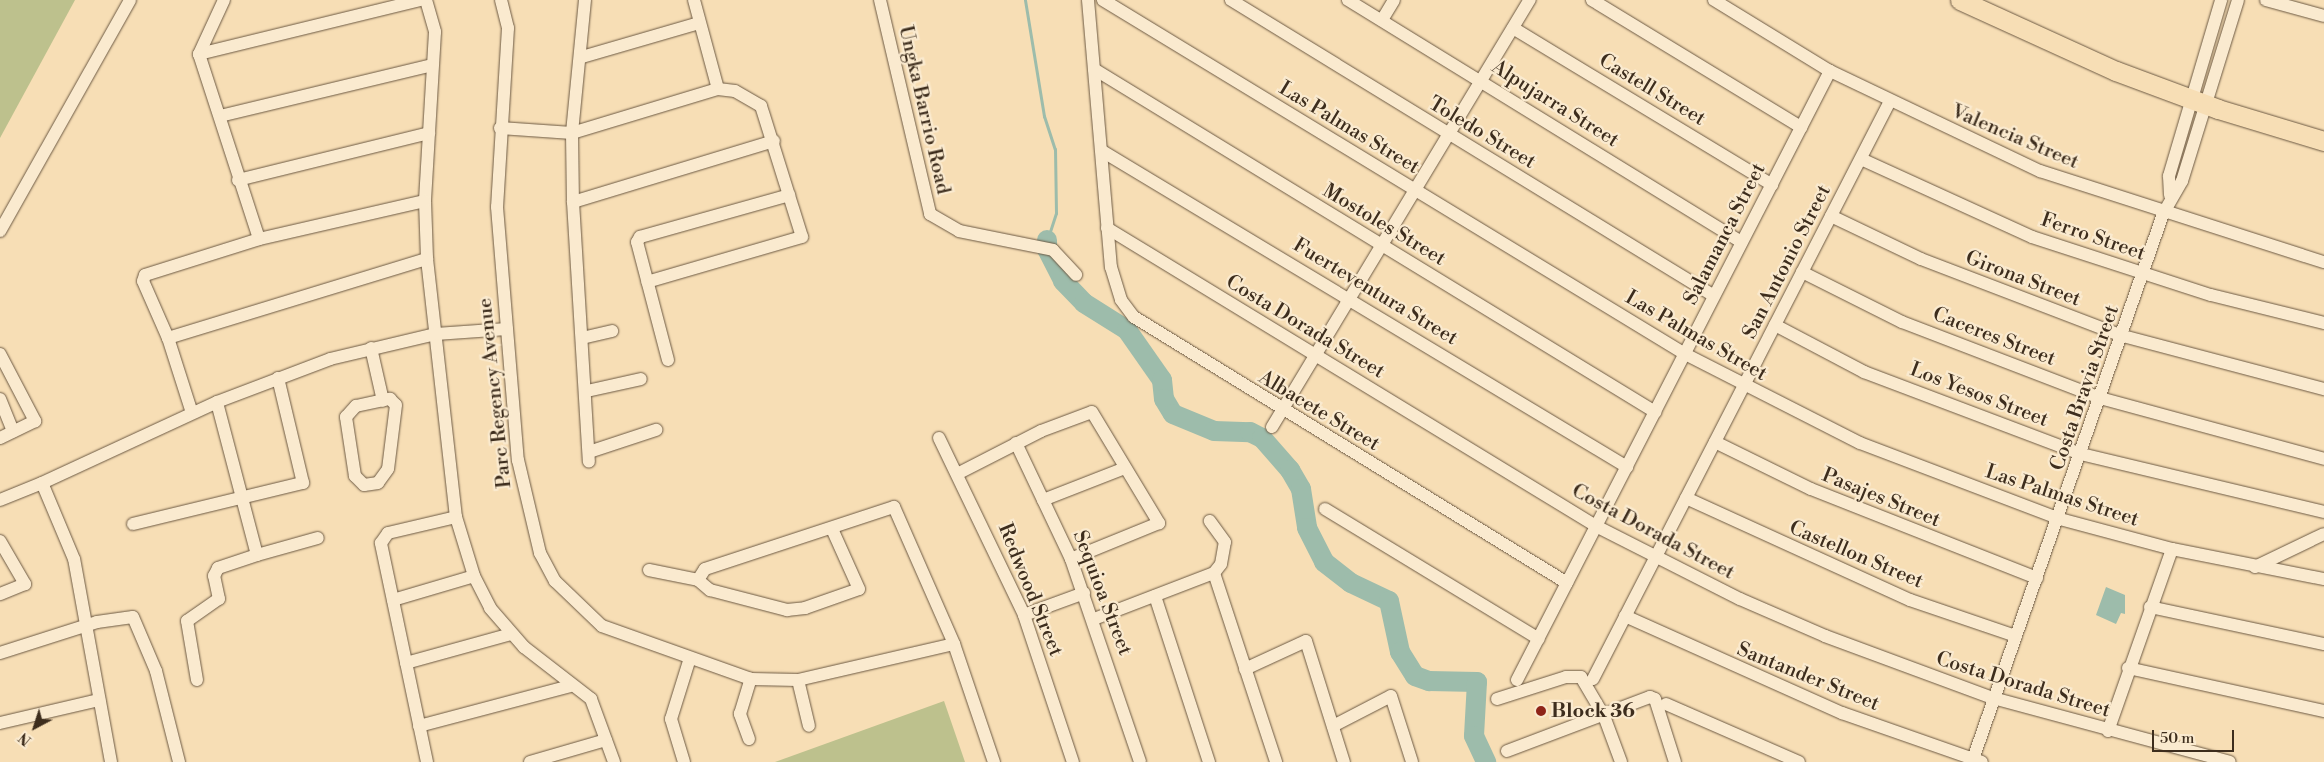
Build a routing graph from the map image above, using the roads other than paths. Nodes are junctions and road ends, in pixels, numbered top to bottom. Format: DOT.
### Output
graph roads {
  1 [pos="130,0"];
  2 [pos="224,0"];
  3 [pos="420,0"];
  4 [pos="426,0"];
  5 [pos="501,0"];
  6 [pos="585,0"];
  7 [pos="694,0"];
  8 [pos="880,0"];
  9 [pos="1088,0"];
  10 [pos="1103,0"];
  11 [pos="1231,0"];
  12 [pos="1348,0"];
  13 [pos="1394,0"];
  14 [pos="1530,0"];
  15 [pos="1592,0"];
  16 [pos="1714,0"];
  17 [pos="1960,0"];
  18 [pos="2221,0"];
  19 [pos="2238,0"];
  20 [pos="2266,0"];
  21 [pos="2324,16"];
  22 [pos="1382,20"];
  23 [pos="699,23"];
  24 [pos="1513,28"];
  25 [pos="199,54"];
  26 [pos="582,57"];
  27 [pos="432,65"];
  28 [pos="1094,69"];
  29 [pos="1830,71"];
  30 [pos="1482,80"];
  31 [pos="718,88"];
  32 [pos="1890,101"];
  33 [pos="2200,103"];
  34 [pos="220,116"];
  35 [pos="1801,127"];
  36 [pos="500,128"];
  37 [pos="429,133"];
  38 [pos="572,133"];
  39 [pos="1449,135"];
  40 [pos="774,141"];
  41 [pos="2324,141"];
  42 [pos="1102,151"];
  43 [pos="1860,159"];
  44 [pos="238,180"];
  45 [pos="1772,185"];
  46 [pos="1415,191"];
  47 [pos="789,195"];
  48 [pos="425,200"];
  49 [pos="573,202"];
  50 [pos="2163,214"];
  51 [pos="1831,216"];
  52 [pos="1107,228"];
  53 [pos="0,231"];
  54 [pos="259,240"];
  55 [pos="1742,242"];
  56 [pos="1382,246"];
  57 [pos="427,259"];
  58 [pos="2323,261"];
  59 [pos="1802,272"];
  60 [pos="1076,275"];
  61 [pos="2144,275"];
  62 [pos="647,282"];
  63 [pos="1714,296"];
  64 [pos="1350,298"];
  65 [pos="2324,323"];
  66 [pos="1775,325"];
  67 [pos="507,329"];
  68 [pos="612,331"];
  69 [pos="436,334"];
  70 [pos="2122,336"];
  71 [pos="168,338"];
  72 [pos="582,338"];
  73 [pos="371,348"];
  74 [pos="0,354"];
  75 [pos="1685,354"];
  76 [pos="1316,355"];
  77 [pos="668,360"];
  78 [pos="278,378"];
  79 [pos="641,380"];
  80 [pos="1745,387"];
  81 [pos="2324,389"];
  82 [pos="587,391"];
  83 [pos="2100,398"];
  84 [pos="0,399"];
  85 [pos="383,401"];
  86 [pos="217,402"];
  87 [pos="1282,411"];
  88 [pos="1655,412"];
  89 [pos="192,413"];
  90 [pos="1272,427"];
  91 [pos="656,430"];
  92 [pos="13,432"];
  93 [pos="0,438"];
  94 [pos="939,438"];
  95 [pos="1715,442"];
  96 [pos="1016,443"];
  97 [pos="2081,454"];
  98 [pos="2324,459"];
  99 [pos="1627,467"];
  100 [pos="1124,468"];
  101 [pos="959,473"];
  102 [pos="42,483"];
  103 [pos="243,498"];
  104 [pos="1686,498"];
  105 [pos="0,500"];
  106 [pos="1044,500"];
  107 [pos="1325,509"];
  108 [pos="2324,512"];
  109 [pos="456,517"];
  110 [pos="2060,519"];
  111 [pos="1210,522"];
  112 [pos="133,524"];
  113 [pos="1596,526"];
  114 [pos="832,529"];
  115 [pos="2324,534"];
  116 [pos="318,538"];
  117 [pos="0,541"];
  118 [pos="2172,550"];
  119 [pos="257,556"];
  120 [pos="1655,557"];
  121 [pos="1071,559"];
  122 [pos="4,561"];
  123 [pos="2255,567"];
  124 [pos="649,570"];
  125 [pos="1214,573"];
  126 [pos="474,576"];
  127 [pos="2037,578"];
  128 [pos="2324,579"];
  129 [pos="698,580"];
  130 [pos="1567,584"];
  131 [pos="1084,593"];
  132 [pos="0,594"];
  133 [pos="1155,596"];
  134 [pos="393,600"];
  135 [pos="2150,607"];
  136 [pos="1024,616"];
  137 [pos="1625,616"];
  138 [pos="1094,619"];
  139 [pos="87,628"];
  140 [pos="511,634"];
  141 [pos="2016,636"];
  142 [pos="1539,639"];
  143 [pos="954,644"];
  144 [pos="2324,644"];
  145 [pos="0,653"];
  146 [pos="690,658"];
  147 [pos="406,663"];
  148 [pos="1245,668"];
  149 [pos="2128,668"];
  150 [pos="751,679"];
  151 [pos="1593,679"];
  152 [pos="197,680"];
  153 [pos="798,680"];
  154 [pos="1517,680"];
  155 [pos="570,686"];
  156 [pos="1993,698"];
  157 [pos="1497,699"];
  158 [pos="99,700"];
  159 [pos="1666,704"];
  160 [pos="2324,711"];
  161 [pos="1604,716"];
  162 [pos="0,723"];
  163 [pos="419,726"];
  164 [pos="810,726"];
  165 [pos="1333,726"];
  166 [pos="2108,731"];
  167 [pos="748,739"];
  168 [pos="606,740"];
  169 [pos="1507,751"];
  170 [pos="1975,761"];
  171 [pos="111,762"];
  172 [pos="178,762"];
  173 [pos="427,762"];
  174 [pos="530,762"];
  175 [pos="614,762"];
  176 [pos="684,762"];
  177 [pos="994,762"];
  178 [pos="1072,762"];
  179 [pos="1140,762"];
  180 [pos="1209,762"];
  181 [pos="1276,762"];
  182 [pos="1344,762"];
  183 [pos="1412,762"];
  184 [pos="1621,762"];
  185 [pos="1675,762"];
  186 [pos="1799,762"];
  187 [pos="2230,762"];
  1 -- 53 [label="street"];
  2 -- 25 [label="street"];
  3 -- 25 [label="street"];
  4 -- 27 [label="street"];
  5 -- 36 [label="street, Parc Regency Avenue"];
  6 -- 26 [label="street"];
  7 -- 23 [label="street"];
  8 -- 60 [label="street, Ungka Barrio Road"];
  9 -- 28 [label="street, Albacete Street"];
  10 -- 46 [label="street, Las Palmas Street"];
  11 -- 39 [label="street, Toledo Street"];
  12 -- 22 [label="street, Alpujarra Street"];
  13 -- 22 [label="street"];
  14 -- 24 [label="street"];
  15 -- 35 [label="street"];
  16 -- 29 [label="street, Valencia Street"];
  17 -- 33 [label="main road"];
  18 -- 33 [label="street"];
  19 -- 33 [label="street"];
  20 -- 21 [label="street"];
  22 -- 30 [label="street, Alpujarra Street"];
  23 -- 26 [label="street"];
  23 -- 31 [label="street"];
  24 -- 30 [label="street"];
  24 -- 45 [label="street, Castell Street"];
  25 -- 34 [label="street"];
  26 -- 38 [label="street"];
  27 -- 34 [label="street"];
  27 -- 37 [label="street"];
  28 -- 42 [label="street, Albacete Street"];
  28 -- 56 [label="street, Mostoles Street"];
  29 -- 32 [label="street, Valencia Street"];
  29 -- 35 [label="street, Salamanca Street"];
  30 -- 39 [label="street"];
  30 -- 55 [label="street, Alpujarra Street"];
  31 -- 38 [label="street"];
  31 -- 40 [label="street"];
  32 -- 43 [label="street, San Antonio Street"];
  32 -- 50 [label="street, Valencia Street"];
  33 -- 41 [label="main road"];
  33 -- 50 [label="street, Costa Bravia Street"];
  34 -- 44 [label="street"];
  35 -- 45 [label="street, Salamanca Street"];
  36 -- 38 [label="street"];
  36 -- 67 [label="street, Parc Regency Avenue"];
  37 -- 44 [label="street"];
  37 -- 48 [label="street"];
  38 -- 49 [label="street"];
  39 -- 46 [label="street"];
  39 -- 63 [label="street, Toledo Street"];
  40 -- 47 [label="street"];
  40 -- 49 [label="street"];
  42 -- 52 [label="street, Albacete Street"];
  42 -- 64 [label="street, Fuerteventura Street"];
  43 -- 51 [label="street, San Antonio Street"];
  43 -- 61 [label="street, Ferro Street"];
  44 -- 54 [label="street"];
  45 -- 55 [label="street, Salamanca Street"];
  46 -- 56 [label="street"];
  46 -- 75 [label="street, Las Palmas Street"];
  47 -- 62 [label="street"];
  47 -- 62 [label="street"];
  48 -- 54 [label="street"];
  48 -- 57 [label="street"];
  49 -- 72 [label="street"];
  50 -- 58 [label="street, Valencia Street"];
  50 -- 61 [label="street, Costa Bravia Street"];
  51 -- 59 [label="street, San Antonio Street"];
  51 -- 70 [label="street, Girona Street"];
  52 -- 76 [label="street, Costa Dorada Street"];
  52 -- 87 [label="street, Albacete Street"];
  54 -- 71 [label="street"];
  55 -- 63 [label="street, Salamanca Street"];
  56 -- 64 [label="street"];
  56 -- 88 [label="street, Mostoles Street"];
  57 -- 69 [label="street"];
  57 -- 71 [label="street"];
  59 -- 66 [label="street, San Antonio Street"];
  59 -- 83 [label="street, Caceres Street"];
  61 -- 65 [label="street, Ferro Street"];
  61 -- 70 [label="street, Costa Bravia Street"];
  62 -- 77 [label="street"];
  63 -- 75 [label="street, Salamanca Street"];
  64 -- 76 [label="street"];
  64 -- 99 [label="street, Fuerteventura Street"];
  66 -- 80 [label="street, San Antonio Street"];
  66 -- 97 [label="street, Los Yesos Street"];
  67 -- 69 [label="street"];
  67 -- 146 [label="street, Parc Regency Avenue"];
  68 -- 72 [label="street"];
  69 -- 73 [label="street"];
  69 -- 109 [label="street"];
  70 -- 81 [label="street, Girona Street"];
  70 -- 83 [label="street, Costa Bravia Street"];
  71 -- 89 [label="street"];
  72 -- 82 [label="street"];
  73 -- 78 [label="street"];
  73 -- 85 [label="street"];
  74 -- 92 [label="street"];
  75 -- 80 [label="street, Las Palmas Street"];
  75 -- 88 [label="street, Salamanca Street"];
  76 -- 87 [label="street"];
  76 -- 113 [label="street, Costa Dorada Street"];
  78 -- 86 [label="street"];
  78 -- 103 [label="street"];
  79 -- 82 [label="street"];
  80 -- 95 [label="street, San Antonio Street"];
  80 -- 110 [label="street, Las Palmas Street"];
  82 -- 91 [label="street"];
  83 -- 97 [label="street, Costa Bravia Street"];
  83 -- 98 [label="street, Caceres Street"];
  84 -- 92 [label="street"];
  85 -- 85 [label="street"];
  86 -- 89 [label="street"];
  86 -- 103 [label="street"];
  87 -- 90 [label="street"];
  87 -- 130 [label="street, Albacete Street"];
  88 -- 99 [label="street, Salamanca Street"];
  89 -- 102 [label="street"];
  92 -- 93 [label="street"];
  94 -- 101 [label="street, Redwood Street"];
  95 -- 104 [label="street, San Antonio Street"];
  95 -- 127 [label="street, Pasajes Street"];
  96 -- 100 [label="street"];
  96 -- 101 [label="street"];
  96 -- 106 [label="street, Sequioa Street"];
  97 -- 108 [label="street, Los Yesos Street"];
  97 -- 110 [label="street, Costa Bravia Street"];
  99 -- 113 [label="street, Salamanca Street"];
  100 -- 106 [label="street"];
  100 -- 121 [label="street"];
  101 -- 136 [label="street, Redwood Street"];
  102 -- 105 [label="street"];
  102 -- 139 [label="street"];
  103 -- 112 [label="street"];
  103 -- 119 [label="street"];
  104 -- 120 [label="street, San Antonio Street"];
  104 -- 141 [label="street, Castellon Street"];
  106 -- 121 [label="street, Sequioa Street"];
  107 -- 142 [label="street"];
  109 -- 126 [label="street"];
  109 -- 134 [label="street"];
  110 -- 118 [label="street, Las Palmas Street"];
  110 -- 127 [label="street, Costa Bravia Street"];
  111 -- 125 [label="street"];
  113 -- 120 [label="street, Costa Dorada Street"];
  113 -- 130 [label="street, Salamanca Street"];
  114 -- 129 [label="street"];
  114 -- 129 [label="street"];
  114 -- 143 [label="street"];
  115 -- 123 [label="street"];
  116 -- 119 [label="street"];
  117 -- 122 [label="street"];
  118 -- 123 [label="street, Las Palmas Street"];
  118 -- 135 [label="street"];
  119 -- 152 [label="street"];
  120 -- 137 [label="street, San Antonio Street"];
  120 -- 156 [label="street, Costa Dorada Street"];
  121 -- 131 [label="street, Sequioa Street"];
  122 -- 132 [label="street"];
  123 -- 128 [label="street, Las Palmas Street"];
  124 -- 129 [label="street"];
  125 -- 133 [label="street"];
  125 -- 148 [label="street"];
  126 -- 134 [label="street"];
  126 -- 140 [label="street"];
  127 -- 141 [label="street, Costa Bravia Street"];
  130 -- 142 [label="street, Salamanca Street"];
  131 -- 136 [label="street"];
  131 -- 138 [label="street, Sequioa Street"];
  133 -- 138 [label="street"];
  133 -- 180 [label="street"];
  134 -- 147 [label="street"];
  135 -- 144 [label="street"];
  135 -- 149 [label="street"];
  136 -- 178 [label="street, Redwood Street"];
  137 -- 151 [label="street, San Antonio Street"];
  137 -- 170 [label="street, Santander Street"];
  138 -- 179 [label="street, Sequioa Street"];
  139 -- 145 [label="street"];
  139 -- 158 [label="street"];
  139 -- 172 [label="street"];
  140 -- 147 [label="street"];
  140 -- 155 [label="street"];
  141 -- 156 [label="street, Costa Bravia Street"];
  142 -- 154 [label="street, Salamanca Street"];
  143 -- 153 [label="street, Parc Regency Avenue"];
  143 -- 177 [label="street"];
  146 -- 150 [label="street, Parc Regency Avenue"];
  146 -- 176 [label="street"];
  147 -- 163 [label="street"];
  148 -- 165 [label="street"];
  148 -- 181 [label="street"];
  149 -- 160 [label="street"];
  149 -- 166 [label="street"];
  150 -- 153 [label="street, Parc Regency Avenue"];
  150 -- 167 [label="street"];
  153 -- 164 [label="street"];
  155 -- 163 [label="street"];
  155 -- 168 [label="street"];
  156 -- 166 [label="street, Costa Dorada Street"];
  156 -- 170 [label="street, Costa Bravia Street"];
  157 -- 161 [label="street"];
  158 -- 162 [label="street"];
  158 -- 171 [label="street"];
  159 -- 186 [label="street"];
  161 -- 169 [label="street"];
  161 -- 184 [label="street"];
  161 -- 185 [label="street"];
  163 -- 173 [label="street"];
  165 -- 182 [label="street"];
  165 -- 183 [label="street"];
  166 -- 187 [label="street, Costa Dorada Street"];
  168 -- 174 [label="street"];
  168 -- 175 [label="street"];
}
